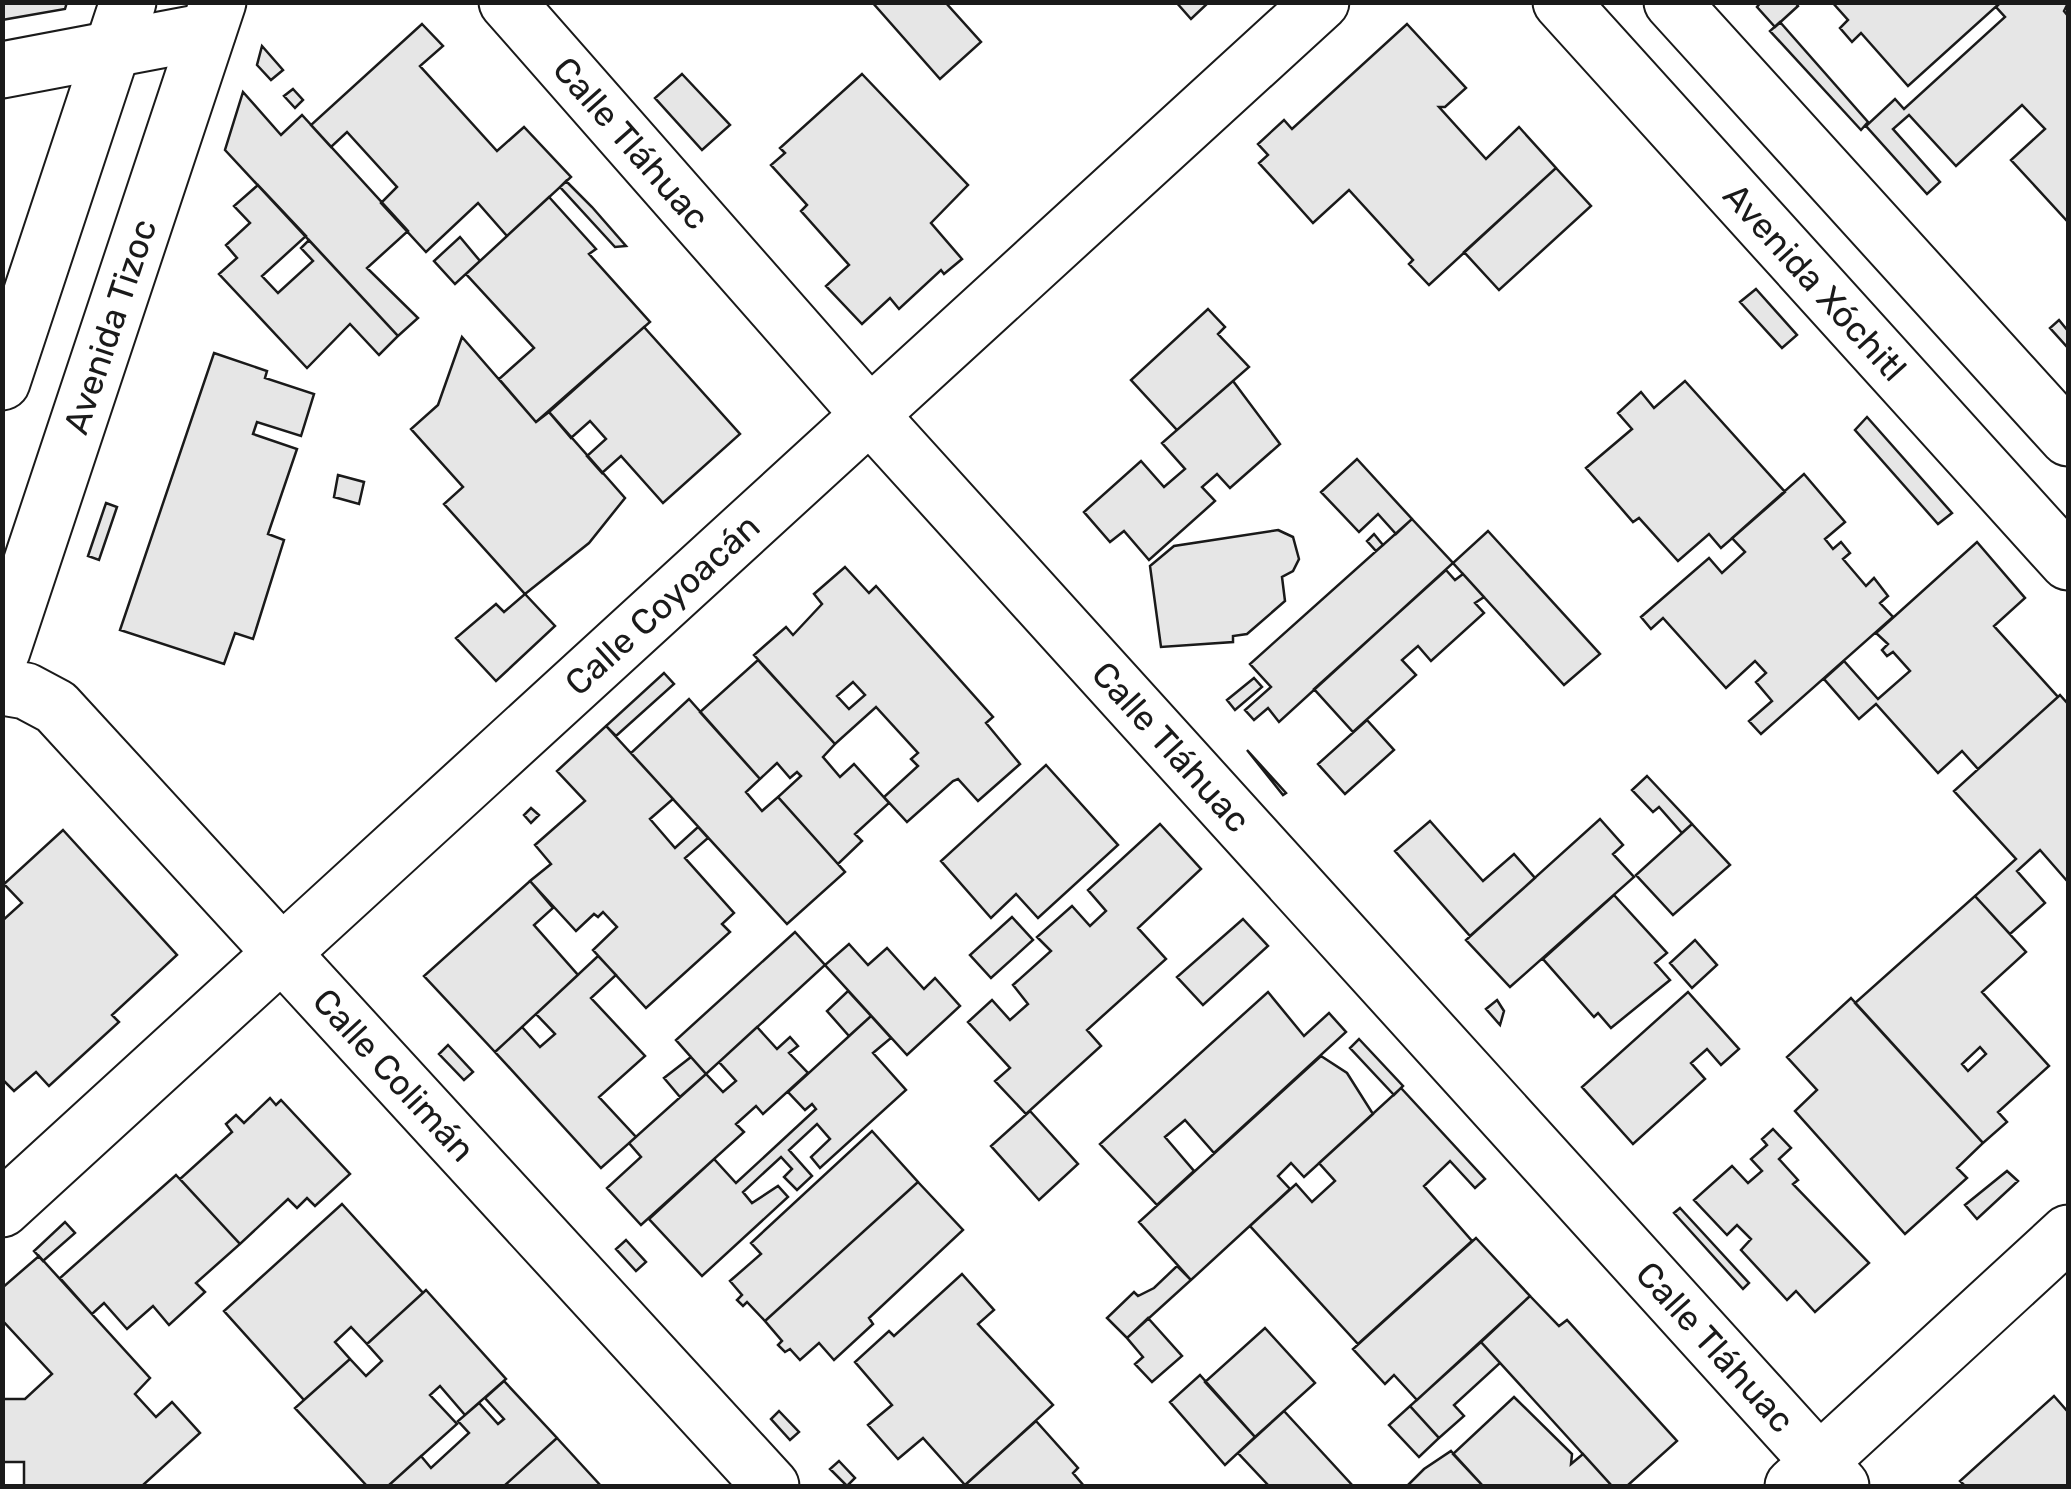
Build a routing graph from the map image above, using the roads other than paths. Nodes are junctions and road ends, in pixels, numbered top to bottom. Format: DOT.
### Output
graph roads {
  1 [pos="507,2"];
  2 [pos="1321,2"];
  3 [pos="1562,2"];
  4 [pos="1672,2"];
  5 [pos="213,17"];
  6 [pos="120,26"];
  7 [pos="2,70"];
  8 [pos="2,382"];
  9 [pos="870,415"];
  10 [pos="2068,438"];
  11 [pos="2068,562"];
  12 [pos="2,651"];
  13 [pos="2,687"];
  14 [pos="280,952"];
  15 [pos="2,1209"];
  16 [pos="2068,1233"];
  17 [pos="1818,1478"];
  18 [pos="771,1486"];
  1 -- 9 [label="street, Calle Tláhuac"];
  2 -- 9 [label="street, Calle Coyoacán"];
  3 -- 11 [label="street, Avenida Xóchitl"];
  4 -- 10 [label="street"];
  5 -- 6 [label="street"];
  5 -- 12 [label="street, Avenida Tizoc"];
  6 -- 7 [label="street"];
  6 -- 8 [label="street"];
  9 -- 14 [label="street, Calle Coyoacán"];
  9 -- 17 [label="street, Calle Tláhuac"];
  13 -- 14 [label="street, Calle Colimán"];
  14 -- 15 [label="street, Calle Coyoacán"];
  14 -- 18 [label="street, Calle Colimán"];
  16 -- 17 [label="street"];
}
